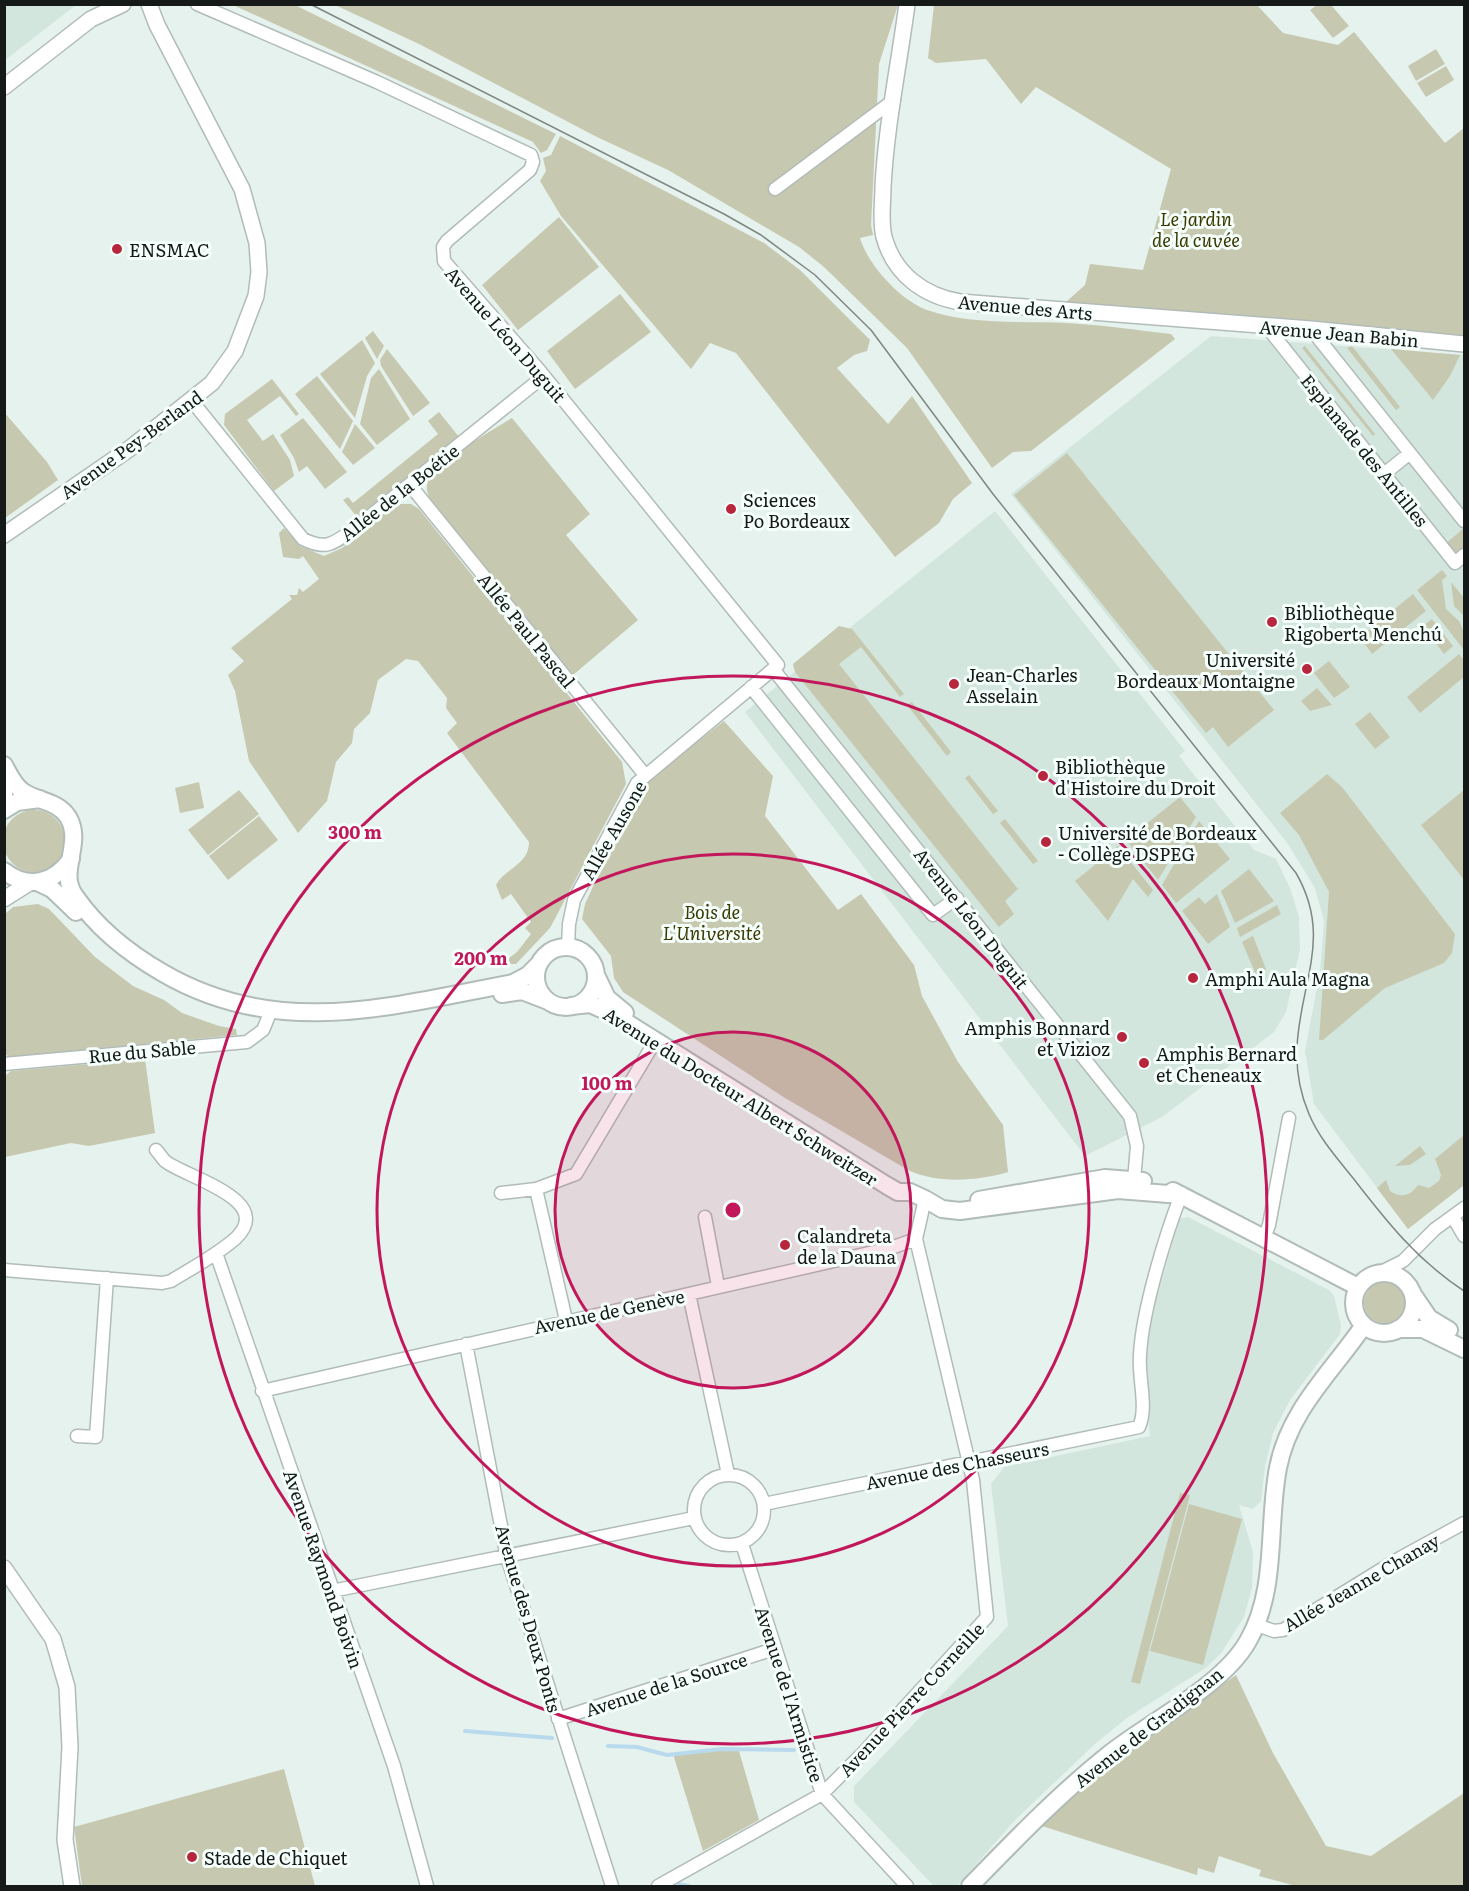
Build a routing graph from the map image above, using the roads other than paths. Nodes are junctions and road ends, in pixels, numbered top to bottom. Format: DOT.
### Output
graph roads {
  1 [pos="98,4"];
  2 [pos="123,4"];
  3 [pos="149,4"];
  4 [pos="197,4"];
  5 [pos="908,4"];
  6 [pos="4,76"];
  7 [pos="4,87"];
  8 [pos="894,100"];
  9 [pos="774,189"];
  10 [pos="1214,322"];
  11 [pos="1267,327"];
  12 [pos="1311,329"];
  13 [pos="1464,344"];
  14 [pos="544,376"];
  15 [pos="192,401"];
  16 [pos="1410,453"];
  17 [pos="1384,474"];
  18 [pos="410,485"];
  19 [pos="1464,522"];
  20 [pos="4,536"];
  21 [pos="1464,555"];
  22 [pos="776,667"];
  23 [pos="751,687"];
  24 [pos="4,765"];
  25 [pos="645,775"];
  26 [pos="4,789"];
  27 [pos="40,799"];
  28 [pos="4,801"];
  29 [pos="4,810"];
  30 [pos="71,859"];
  31 [pos="4,870"];
  32 [pos="34,882"];
  33 [pos="957,898"];
  34 [pos="4,899"];
  35 [pos="568,947"];
  36 [pos="539,964"];
  37 [pos="596,975"];
  38 [pos="548,1001"];
  39 [pos="571,1006"];
  40 [pos="268,1018"];
  41 [pos="654,1042"];
  42 [pos="4,1064"];
  43 [pos="1289,1118"];
  44 [pos="156,1150"];
  45 [pos="1134,1180"];
  46 [pos="536,1189"];
  47 [pos="910,1192"];
  48 [pos="501,1193"];
  49 [pos="1181,1196"];
  50 [pos="926,1199"];
  51 [pos="1464,1208"];
  52 [pos="705,1217"];
  53 [pos="1453,1217"];
  54 [pos="1464,1236"];
  55 [pos="1264,1238"];
  56 [pos="916,1239"];
  57 [pos="216,1253"];
  58 [pos="4,1270"];
  59 [pos="1381,1272"];
  60 [pos="107,1278"];
  61 [pos="718,1286"];
  62 [pos="1358,1287"];
  63 [pos="689,1294"];
  64 [pos="1414,1296"];
  65 [pos="566,1320"];
  66 [pos="1364,1326"];
  67 [pos="1398,1329"];
  68 [pos="1464,1339"];
  69 [pos="466,1344"];
  70 [pos="1464,1348"];
  71 [pos="262,1391"];
  72 [pos="77,1436"];
  73 [pos="967,1462"];
  74 [pos="728,1474"];
  75 [pos="764,1504"];
  76 [pos="694,1518"];
  77 [pos="1464,1523"];
  78 [pos="742,1544"];
  79 [pos="507,1557"];
  80 [pos="4,1568"];
  81 [pos="332,1591"];
  82 [pos="1257,1625"];
  83 [pos="774,1649"];
  84 [pos="558,1719"];
  85 [pos="822,1794"];
  86 [pos="1030,1826"];
  87 [pos="72,1887"];
  88 [pos="427,1887"];
  89 [pos="612,1887"];
  90 [pos="658,1887"];
  91 [pos="907,1887"];
  92 [pos="970,1887"];
  93 [pos="985,1887"];
  1 -- 6 [label="street"];
  2 -- 7 [label="street"];
  3 -- 15 [label="street, Avenue Pey-Berland"];
  4 -- 14 [label="street, Avenue Léon Duguit"];
  5 -- 8 [label="street, Avenue des Arts"];
  8 -- 9 [label="street"];
  8 -- 10 [label="street, Avenue des Arts"];
  10 -- 11 [label="street, Avenue Jean Babin"];
  11 -- 12 [label="street, Avenue Jean Babin"];
  11 -- 17 [label="street, Esplanade des Antilles"];
  12 -- 13 [label="street, Avenue Jean Babin"];
  12 -- 16 [label="street, Esplanade des Antilles"];
  14 -- 18 [label="street, Allée de la Boétie"];
  14 -- 22 [label="street, Avenue Léon Duguit"];
  15 -- 18 [label="street, Allée de la Boétie"];
  15 -- 20 [label="street, Avenue Pey-Berland"];
  16 -- 17 [label="street"];
  16 -- 19 [label="street, Esplanade des Antilles"];
  17 -- 21 [label="street, Esplanade des Antilles"];
  18 -- 25 [label="street, Allée Paul Pascal"];
  22 -- 23 [label="street, Allée Ausone"];
  22 -- 33 [label="street, Avenue Léon Duguit"];
  23 -- 25 [label="street, Allée Ausone"];
  23 -- 33 [label="street"];
  24 -- 27 [label="main road"];
  25 -- 35 [label="street, Allée Ausone"];
  26 -- 28 [label="main road"];
  27 -- 29 [label="main road"];
  27 -- 30 [label="main road"];
  30 -- 32 [label="main road"];
  30 -- 36 [label="main road"];
  31 -- 32 [label="main road"];
  32 -- 34 [label="street"];
  32 -- 40 [label="main road"];
  33 -- 45 [label="street, Avenue Léon Duguit"];
  35 -- 36 [label="main road"];
  35 -- 37 [label="main road"];
  36 -- 38 [label="main road"];
  37 -- 39 [label="main road"];
  37 -- 47 [label="main road, Avenue du Docteur Albert Schweitzer"];
  38 -- 39 [label="main road"];
  38 -- 40 [label="main road"];
  39 -- 41 [label="main road, Avenue du Docteur Albert Schweitzer"];
  40 -- 42 [label="street, Rue du Sable"];
  41 -- 46 [label="street"];
  41 -- 47 [label="main road, Avenue du Docteur Albert Schweitzer"];
  43 -- 55 [label="street"];
  44 -- 57 [label="street"];
  45 -- 49 [label="main road, Avenue du Docteur Albert Schweitzer"];
  45 -- 50 [label="main road, Avenue du Docteur Albert Schweitzer"];
  46 -- 48 [label="street"];
  46 -- 65 [label="street"];
  47 -- 50 [label="main road, Avenue du Docteur Albert Schweitzer"];
  49 -- 50 [label="main road, Avenue du Docteur Albert Schweitzer"];
  49 -- 55 [label="main road, Avenue du Docteur Albert Schweitzer"];
  49 -- 73 [label="street, Avenue des Chasseurs"];
  50 -- 56 [label="street"];
  51 -- 53 [label="street"];
  52 -- 61 [label="street"];
  53 -- 54 [label="street"];
  53 -- 59 [label="street"];
  55 -- 62 [label="main road, Avenue du Docteur Albert Schweitzer"];
  56 -- 61 [label="street, Avenue de Genève"];
  56 -- 73 [label="street, Avenue Pierre Corneille"];
  57 -- 60 [label="street"];
  57 -- 71 [label="street, Avenue Raymond Boivin"];
  58 -- 60 [label="street"];
  59 -- 62 [label="main road"];
  59 -- 64 [label="main road"];
  60 -- 72 [label="street"];
  61 -- 63 [label="street, Avenue de Genève"];
  62 -- 66 [label="main road"];
  63 -- 65 [label="street, Avenue de Genève"];
  63 -- 74 [label="street"];
  64 -- 67 [label="main road"];
  64 -- 68 [label="main road"];
  65 -- 69 [label="street, Avenue de Genève"];
  66 -- 67 [label="main road"];
  66 -- 82 [label="main road, Avenue de Gradignan"];
  67 -- 70 [label="main road"];
  69 -- 71 [label="street, Avenue de Genève"];
  69 -- 79 [label="street, Avenue des Deux Ponts"];
  71 -- 81 [label="street, Avenue Raymond Boivin"];
  73 -- 75 [label="street, Avenue des Chasseurs"];
  73 -- 85 [label="street, Avenue Pierre Corneille"];
  74 -- 75 [label="street"];
  74 -- 76 [label="street"];
  75 -- 78 [label="street"];
  76 -- 78 [label="street"];
  76 -- 79 [label="street"];
  77 -- 82 [label="street, Allée Jeanne Chanay"];
  78 -- 83 [label="street, Avenue de l'Armistice"];
  79 -- 81 [label="street"];
  79 -- 84 [label="street, Avenue des Deux Ponts"];
  80 -- 87 [label="street"];
  81 -- 88 [label="street, Avenue Raymond Boivin"];
  82 -- 86 [label="main road, Avenue de Gradignan"];
  83 -- 84 [label="street, Avenue de la Source"];
  83 -- 85 [label="street, Avenue de l'Armistice"];
  84 -- 89 [label="street, Avenue des Deux Ponts"];
  85 -- 90 [label="street, Avenue Pierre Corneille"];
  85 -- 91 [label="street, Avenue de l'Armistice"];
  86 -- 92 [label="main road, Avenue de Gradignan"];
  86 -- 93 [label="main road, Avenue de Gradignan"];
}
